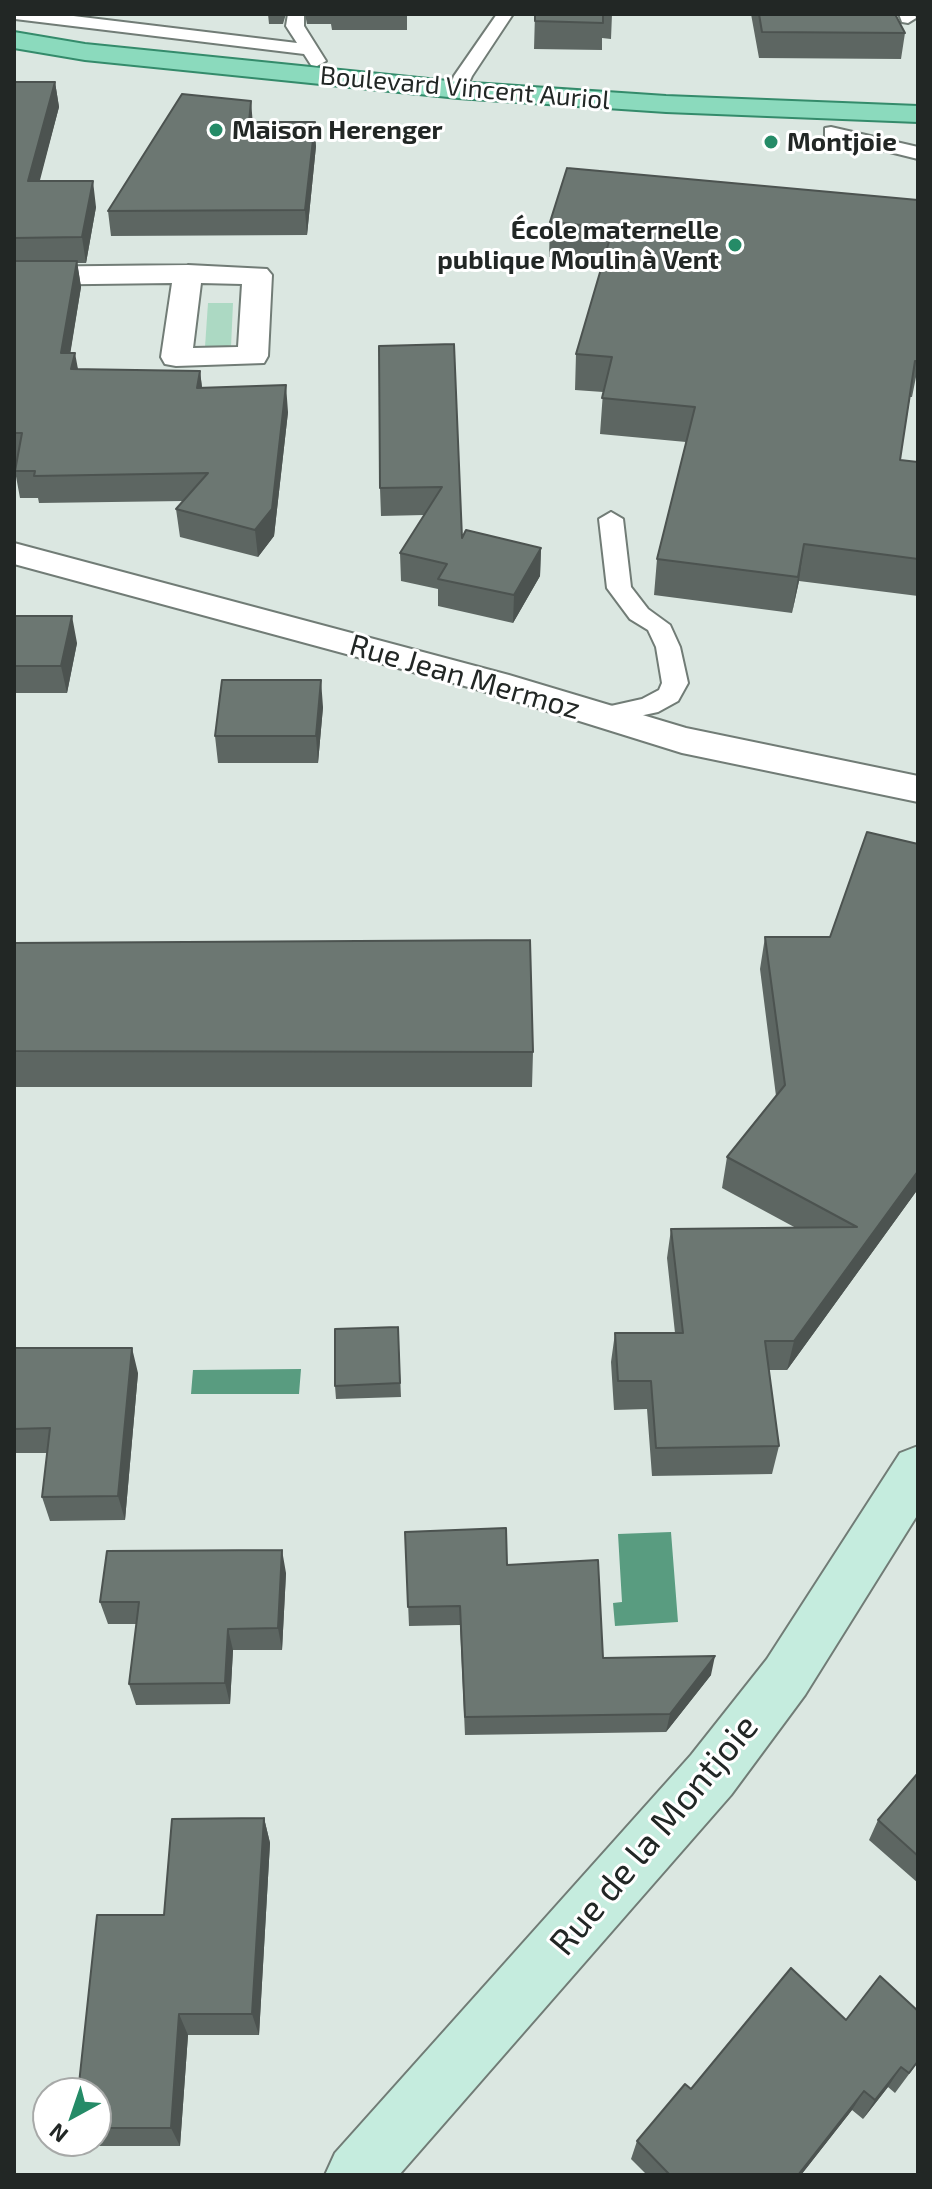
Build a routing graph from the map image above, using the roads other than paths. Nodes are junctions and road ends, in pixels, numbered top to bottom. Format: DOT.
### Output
graph roads {
  1 [pos="15,14"];
  2 [pos="296,14"];
  3 [pos="505,14"];
  4 [pos="14,40"];
  5 [pos="306,49"];
  6 [pos="14,63"];
  7 [pos="311,76"];
  8 [pos="458,90"];
  9 [pos="918,114"];
  10 [pos="831,132"];
  11 [pos="918,134"];
  12 [pos="918,153"];
  13 [pos="188,274"];
  14 [pos="14,276"];
  15 [pos="611,519"];
  16 [pos="14,553"];
  17 [pos="602,716"];
  18 [pos="918,789"];
  19 [pos="918,1469"];
  20 [pos="357,2175"];
  1 -- 5 [label="lane"];
  2 -- 5 [label="lane"];
  3 -- 8 [label="lane"];
  4 -- 7 [label="main road, Boulevard Vincent Auriol"];
  5 -- 7 [label="lane"];
  6 -- 10 [label="main road, Boulevard Vincent Auriol"];
  7 -- 8 [label="main road, Boulevard Vincent Auriol"];
  8 -- 9 [label="main road, Boulevard Vincent Auriol"];
  10 -- 11 [label="main road, Boulevard Vincent Auriol"];
  10 -- 12 [label="lane, Boulevard Vincent Auriol"];
  13 -- 14 [label="street"];
  15 -- 17 [label="lane"];
  16 -- 17 [label="street, Rue Jean Mermoz"];
  17 -- 18 [label="street, Rue Jean Mermoz"];
  19 -- 20 [label="main road, Rue de la Montjoie"];
}
